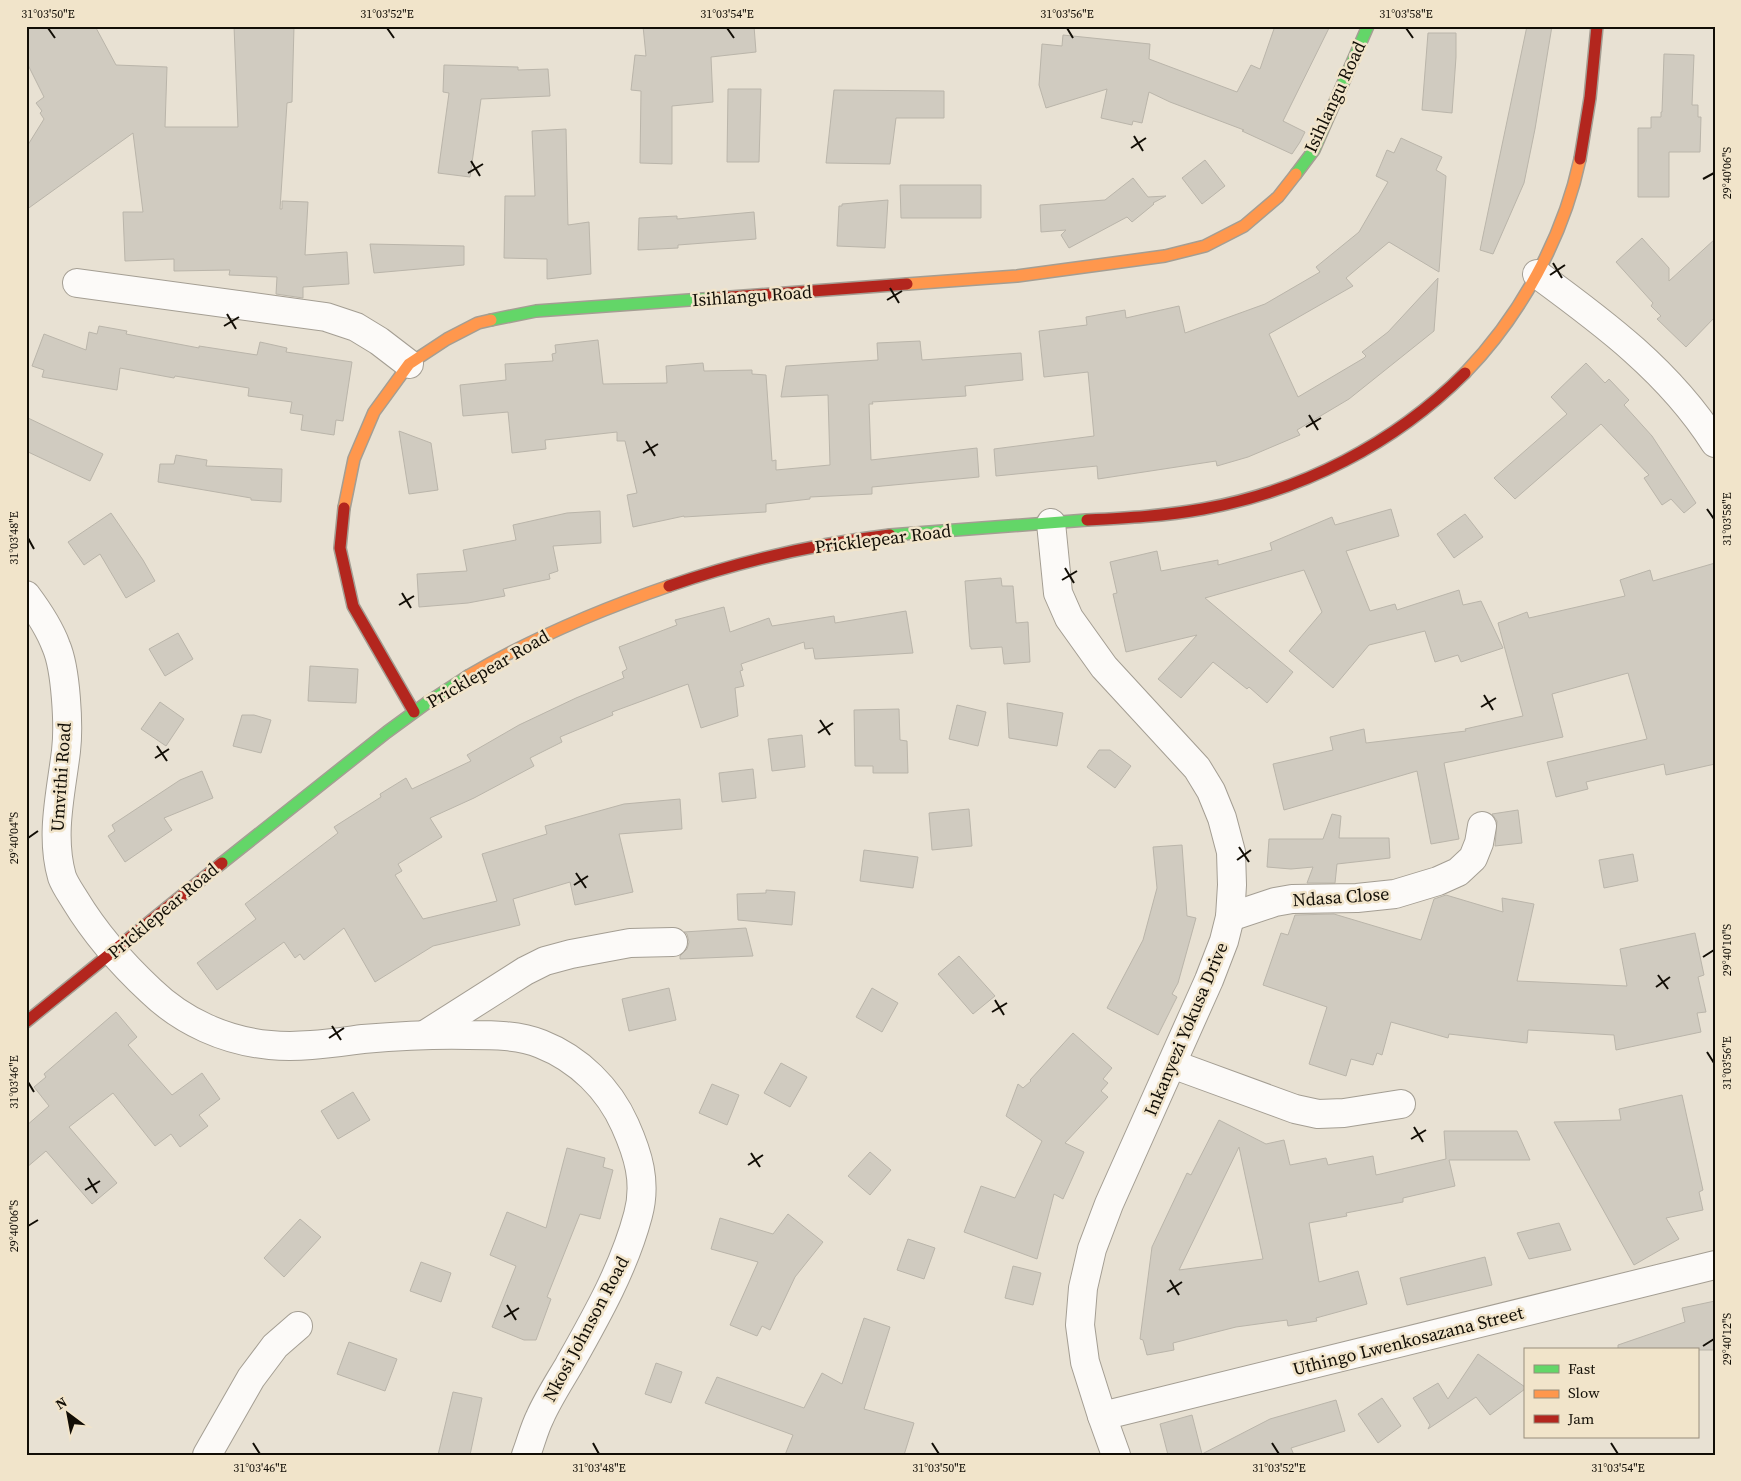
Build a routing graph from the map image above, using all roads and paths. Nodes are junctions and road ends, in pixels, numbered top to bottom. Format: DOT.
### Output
graph roads {
  1 [pos="1368,26"];
  2 [pos="1597,26"];
  3 [pos="1537,274"];
  4 [pos="77,283"];
  5 [pos="409,364"];
  6 [pos="1715,443"];
  7 [pos="1051,523"];
  8 [pos="26,595"];
  9 [pos="414,712"];
  10 [pos="1482,826"];
  11 [pos="1230,917"];
  12 [pos="673,942"];
  13 [pos="115,952"];
  14 [pos="26,1022"];
  15 [pos="426,1034"];
  16 [pos="1172,1064"];
  17 [pos="1401,1104"];
  18 [pos="1715,1265"];
  19 [pos="298,1326"];
  20 [pos="1102,1416"];
  21 [pos="207,1455"];
  22 [pos="526,1455"];
  23 [pos="1116,1455"];
  1 -- 5 [label="street, Isihlangu Road"];
  2 -- 3 [label="street, Pricklepear Road"];
  3 -- 6 [label="street"];
  3 -- 7 [label="street, Pricklepear Road"];
  4 -- 5 [label="street"];
  5 -- 9 [label="street, Isihlangu Road"];
  7 -- 9 [label="street, Pricklepear Road"];
  7 -- 11 [label="street, Inkanyezi Yokusa Drive"];
  8 -- 13 [label="street, Umvithi Road"];
  9 -- 13 [label="street, Pricklepear Road"];
  10 -- 11 [label="street, Ndasa Close"];
  11 -- 16 [label="street, Inkanyezi Yokusa Drive"];
  12 -- 15 [label="street"];
  13 -- 14 [label="street, Pricklepear Road"];
  13 -- 15 [label="street, Nkosi Johnson Road"];
  15 -- 22 [label="street, Nkosi Johnson Road"];
  16 -- 17 [label="street"];
  16 -- 20 [label="street, Inkanyezi Yokusa Drive"];
  18 -- 20 [label="street, Uthingo Lwenkosazana Street"];
  19 -- 21 [label="street"];
  20 -- 23 [label="street, Inkanyezi Yokusa Drive"];
}
